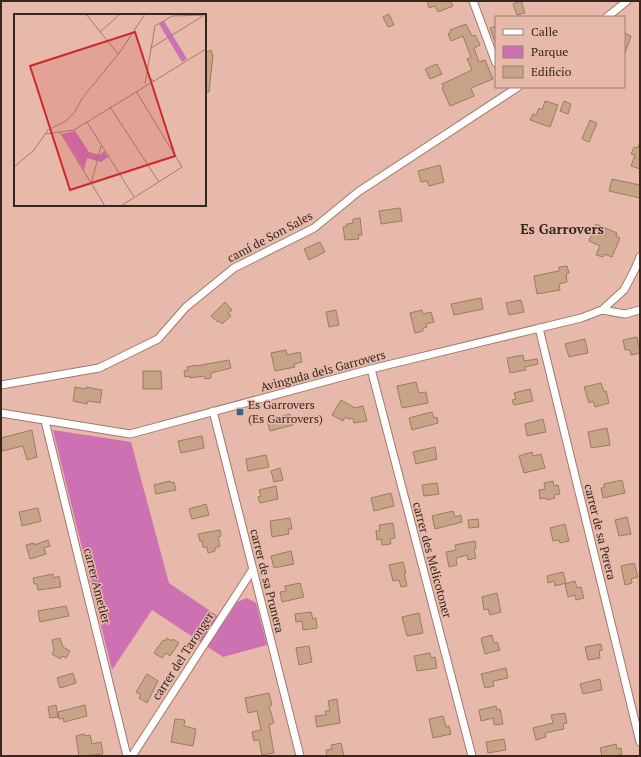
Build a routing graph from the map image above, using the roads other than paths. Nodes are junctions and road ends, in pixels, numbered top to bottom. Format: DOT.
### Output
graph roads {
  1 [pos="473,1"];
  2 [pos="627,1"];
  3 [pos="608,16"];
  4 [pos="495,60"];
  5 [pos="507,90"];
  6 [pos="640,257"];
  7 [pos="634,271"];
  8 [pos="640,277"];
  9 [pos="602,310"];
  10 [pos="640,310"];
  11 [pos="539,328"];
  12 [pos="371,369"];
  13 [pos="1,385"];
  14 [pos="213,411"];
  15 [pos="1,413"];
  16 [pos="45,421"];
  17 [pos="253,569"];
  18 [pos="640,742"];
  19 [pos="127,756"];
  20 [pos="132,756"];
  21 [pos="300,756"];
  22 [pos="472,756"];
  1 -- 4 [label="street"];
  2 -- 3 [label="street"];
  5 -- 13 [label="street, camí de Son Sales"];
  6 -- 7 [label="street"];
  7 -- 8 [label="street"];
  7 -- 9 [label="street"];
  9 -- 10 [label="street"];
  9 -- 11 [label="street, Avinguda dels Garrovers"];
  11 -- 12 [label="street, Avinguda dels Garrovers"];
  11 -- 18 [label="street, carrer de sa Perera"];
  12 -- 14 [label="street, Avinguda dels Garrovers"];
  12 -- 22 [label="street, carrer des Melicotoner"];
  14 -- 16 [label="street, Avinguda dels Garrovers"];
  14 -- 17 [label="street, carrer de sa Prunera"];
  15 -- 16 [label="street, Avinguda dels Garrovers"];
  16 -- 19 [label="street, carrer Ametler"];
  17 -- 20 [label="street, carrer del Taronger"];
  17 -- 21 [label="street, carrer de sa Prunera"];
}
